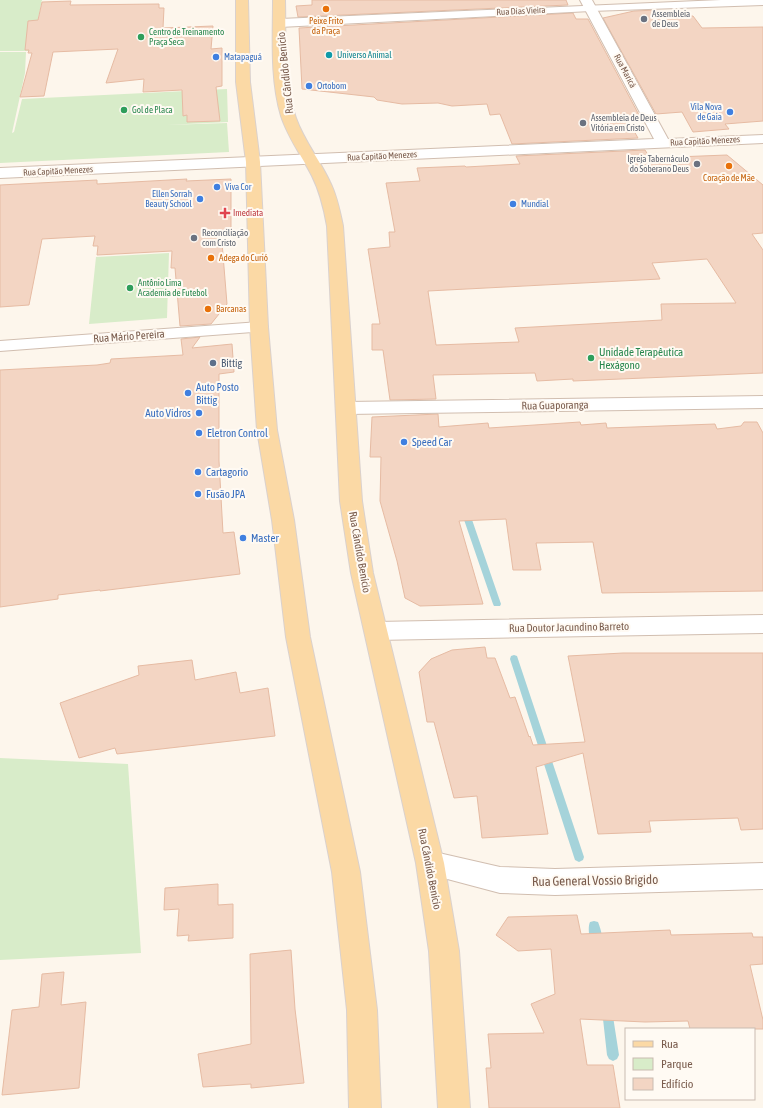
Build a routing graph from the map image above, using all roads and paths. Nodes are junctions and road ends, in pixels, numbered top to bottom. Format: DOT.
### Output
graph roads {
  1 [pos="242,0"];
  2 [pos="280,0"];
  3 [pos="763,2"];
  4 [pos="588,4"];
  5 [pos="280,23"];
  6 [pos="760,140"];
  7 [pos="663,143"];
  8 [pos="310,159"];
  9 [pos="253,162"];
  10 [pos="0,173"];
  11 [pos="259,327"];
  12 [pos="0,346"];
  13 [pos="763,402"];
  14 [pos="346,408"];
  15 [pos="763,624"];
  16 [pos="376,631"];
  17 [pos="430,863"];
  18 [pos="763,876"];
  19 [pos="365,1108"];
  20 [pos="454,1108"];
  1 -- 9 [label="main road"];
  2 -- 5 [label="main road, Rua Cândido Benício"];
  3 -- 4 [label="street, Rua Dias Vieira"];
  4 -- 5 [label="street, Rua Dias Vieira"];
  4 -- 7 [label="street, Rua Maricá"];
  5 -- 8 [label="main road, Rua Cândido Benício"];
  6 -- 7 [label="street, Rua Capitão Menezes"];
  7 -- 8 [label="street, Rua Capitão Menezes"];
  8 -- 9 [label="street, Rua Capitão Menezes"];
  8 -- 14 [label="main road, Rua Cândido Benício"];
  9 -- 10 [label="street, Rua Capitão Menezes"];
  9 -- 11 [label="main road"];
  11 -- 12 [label="street, Rua Mário Pereira"];
  11 -- 19 [label="main road"];
  13 -- 14 [label="street, Rua Guaporanga"];
  14 -- 16 [label="main road, Rua Cândido Benício"];
  15 -- 16 [label="street, Rua Doutor Jacundino Barreto"];
  16 -- 17 [label="main road, Rua Cândido Benício"];
  17 -- 18 [label="street, Rua General Vossio Brigido"];
  17 -- 20 [label="main road, Rua Cândido Benício"];
}
